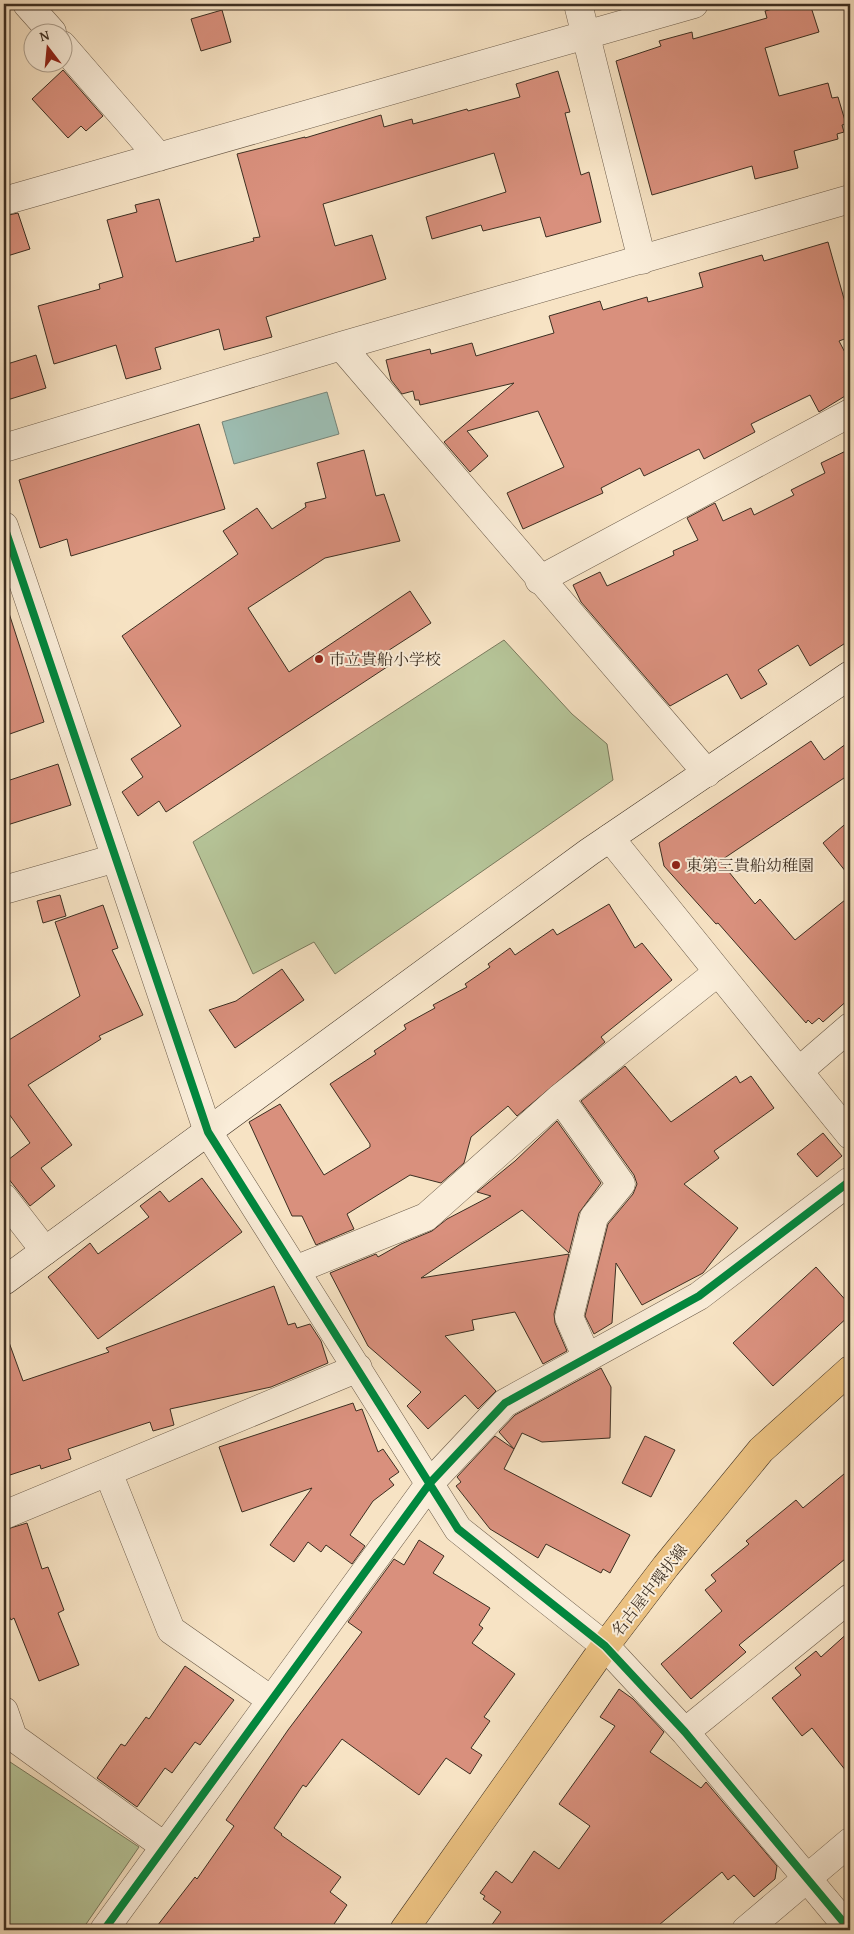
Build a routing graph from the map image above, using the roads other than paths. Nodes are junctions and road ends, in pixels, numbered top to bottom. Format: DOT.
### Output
graph roads {
  1 [pos="27,4"];
  2 [pos="578,4"];
  3 [pos="694,4"];
  4 [pos="43,22"];
  5 [pos="586,36"];
  6 [pos="72,57"];
  7 [pos="159,157"];
  8 [pos="4,201"];
  9 [pos="849,203"];
  10 [pos="642,260"];
  11 [pos="341,346"];
  12 [pos="850,414"];
  13 [pos="4,448"];
  14 [pos="4,526"];
  15 [pos="540,580"];
  16 [pos="850,675"];
  17 [pos="707,773"];
  18 [pos="610,838"];
  19 [pos="116,858"];
  20 [pos="4,890"];
  21 [pos="718,972"];
  22 [pos="850,1027"];
  23 [pos="799,1072"];
  24 [pos="560,1098"];
  25 [pos="208,1132"];
  26 [pos="850,1136"];
  27 [pos="850,1181"];
  28 [pos="4,1198"];
  29 [pos="45,1251"];
  30 [pos="296,1270"];
  31 [pos="4,1282"];
  32 [pos="587,1358"];
  33 [pos="358,1368"];
  34 [pos="850,1370"];
  35 [pos="108,1472"];
  36 [pos="430,1483"];
  37 [pos="4,1515"];
  38 [pos="850,1598"];
  39 [pos="606,1646"];
  40 [pos="271,1700"];
  41 [pos="4,1712"];
  42 [pos="686,1732"];
  43 [pos="8,1738"];
  44 [pos="850,1842"];
  45 [pos="164,1846"];
  46 [pos="807,1878"];
  47 [pos="104,1930"];
  48 [pos="404,1930"];
  49 [pos="746,1930"];
  50 [pos="850,1930"];
  1 -- 4 [label="street"];
  2 -- 5 [label="street"];
  3 -- 5 [label="street"];
  5 -- 7 [label="street"];
  5 -- 10 [label="street"];
  6 -- 7 [label="street"];
  7 -- 8 [label="street"];
  9 -- 10 [label="street"];
  10 -- 11 [label="street"];
  11 -- 13 [label="street"];
  11 -- 15 [label="street"];
  12 -- 15 [label="street"];
  14 -- 19 [label="street"];
  15 -- 17 [label="street"];
  16 -- 17 [label="street"];
  17 -- 18 [label="street"];
  18 -- 21 [label="street"];
  18 -- 25 [label="street"];
  19 -- 20 [label="street"];
  19 -- 25 [label="street"];
  21 -- 23 [label="street"];
  21 -- 24 [label="street"];
  22 -- 23 [label="street"];
  23 -- 26 [label="street"];
  24 -- 30 [label="street"];
  24 -- 32 [label="street"];
  25 -- 29 [label="street"];
  25 -- 30 [label="street"];
  27 -- 32 [label="street"];
  28 -- 29 [label="street"];
  29 -- 31 [label="street"];
  30 -- 33 [label="street"];
  32 -- 36 [label="street"];
  33 -- 35 [label="street"];
  33 -- 36 [label="street"];
  34 -- 39 [label="main road, 名古屋中環状線"];
  35 -- 37 [label="street"];
  35 -- 40 [label="street"];
  36 -- 39 [label="street"];
  36 -- 40 [label="street"];
  38 -- 42 [label="street"];
  39 -- 42 [label="street"];
  39 -- 48 [label="main road, 名古屋中環状線"];
  40 -- 45 [label="street"];
  41 -- 43 [label="street"];
  42 -- 46 [label="street"];
  43 -- 45 [label="street"];
  44 -- 46 [label="street"];
  45 -- 47 [label="street"];
  46 -- 49 [label="street"];
  46 -- 50 [label="street"];
}
